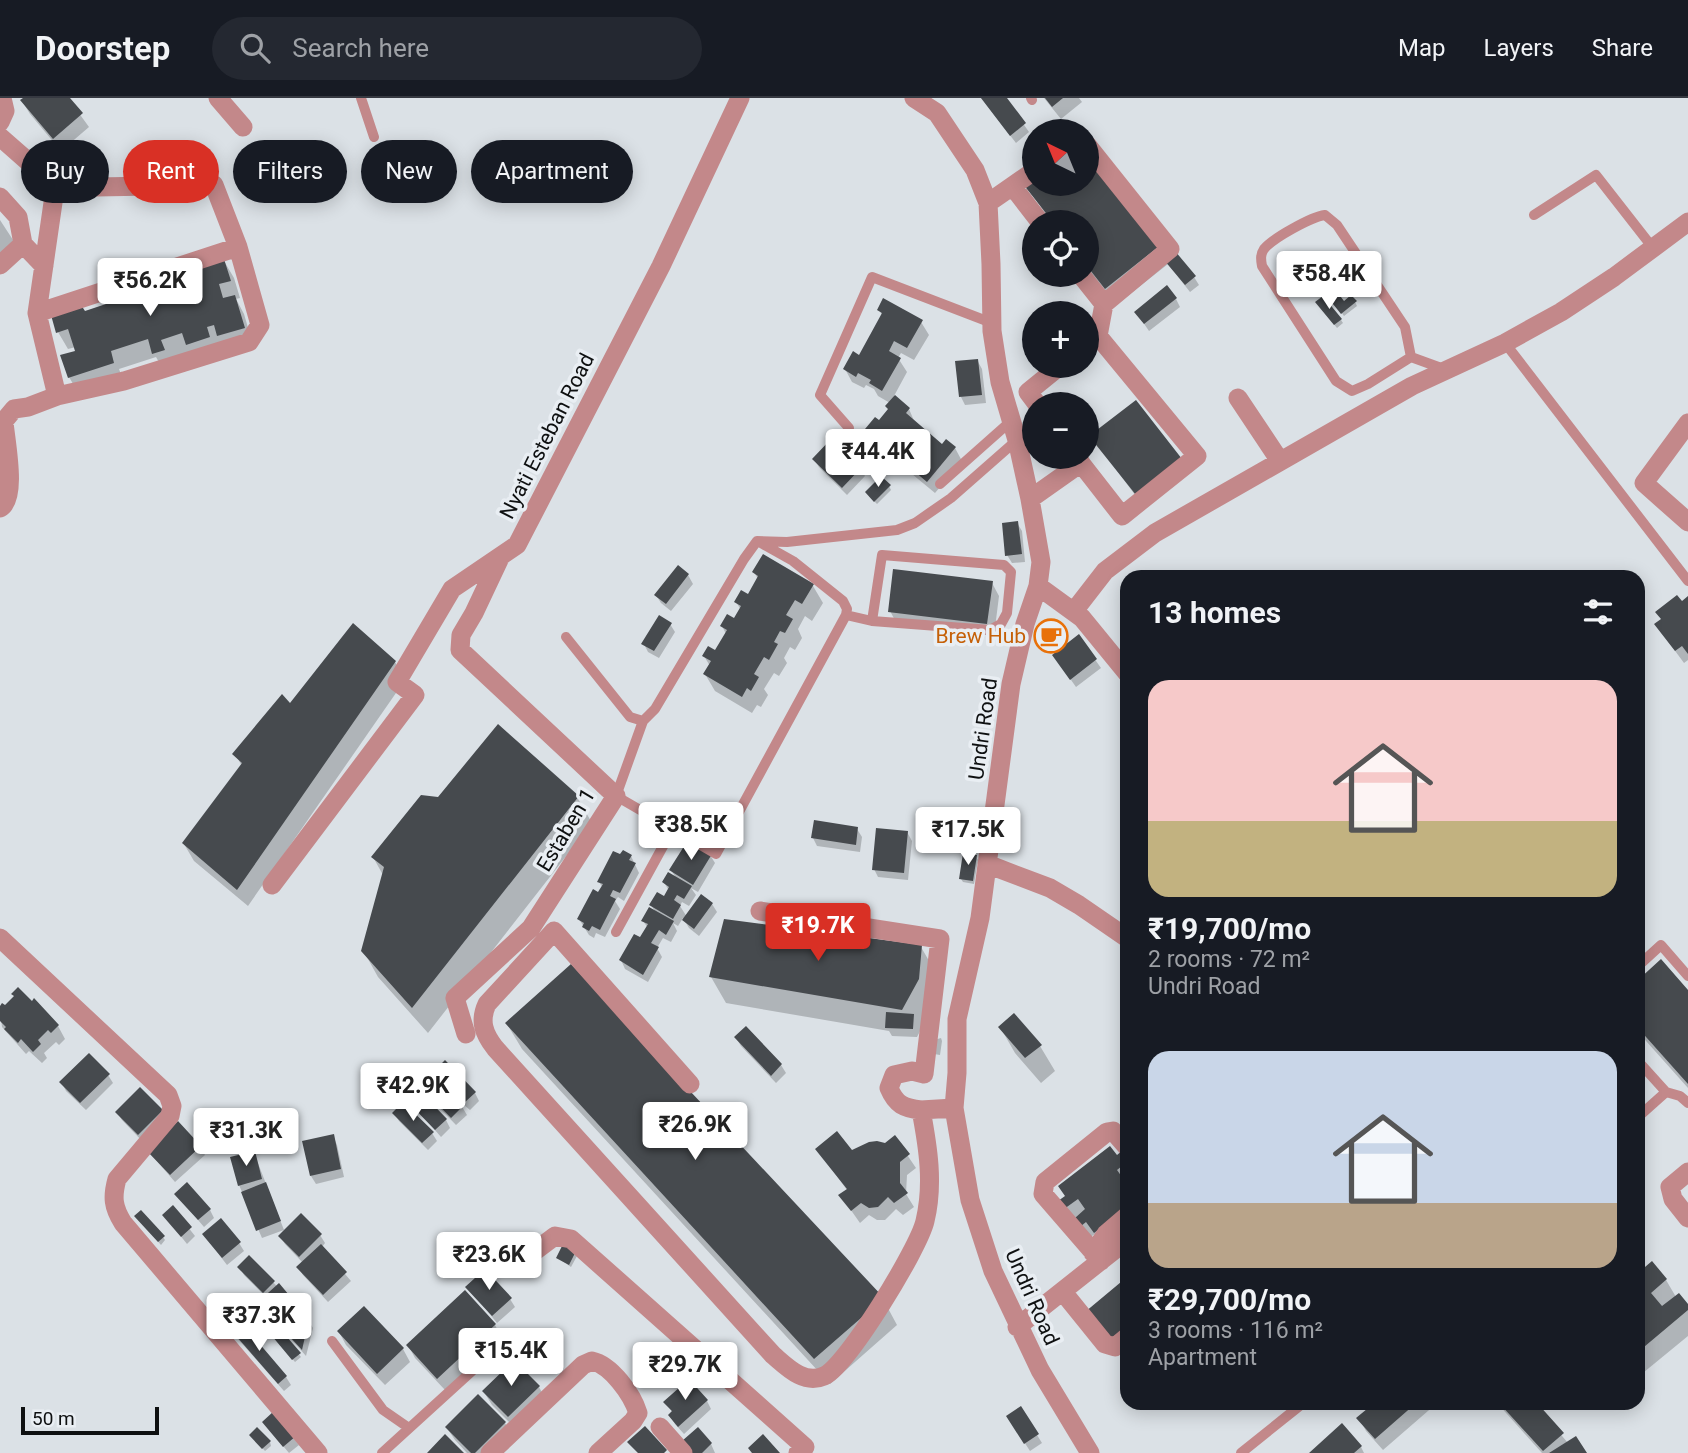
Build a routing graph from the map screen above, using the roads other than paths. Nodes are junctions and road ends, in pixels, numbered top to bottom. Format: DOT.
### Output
graph roads {
  1 [pos="2,98"];
  2 [pos="218,98"];
  3 [pos="361,98"];
  4 [pos="740,98"];
  5 [pos="914,98"];
  6 [pos="0,122"];
  7 [pos="243,127"];
  8 [pos="0,137"];
  9 [pos="374,137"];
  10 [pos="21,155"];
  11 [pos="1099,160"];
  12 [pos="1022,180"];
  13 [pos="109,187"];
  14 [pos="1013,187"];
  15 [pos="0,197"];
  16 [pos="53,203"];
  17 [pos="988,203"];
  18 [pos="1031,210"];
  19 [pos="1534,215"];
  20 [pos="1688,222"];
  21 [pos="23,244"];
  22 [pos="238,247"];
  23 [pos="1653,248"];
  24 [pos="0,265"];
  25 [pos="44,266"];
  26 [pos="1091,287"];
  27 [pos="1104,304"];
  28 [pos="37,313"];
  29 [pos="1099,319"];
  30 [pos="992,323"];
  31 [pos="1506,343"];
  32 [pos="1099,348"];
  33 [pos="1411,357"];
  34 [pos="1445,370"];
  35 [pos="1045,378"];
  36 [pos="1029,392"];
  37 [pos="57,396"];
  38 [pos="1238,398"];
  39 [pos="2,421"];
  40 [pos="1011,421"];
  41 [pos="1688,424"];
  42 [pos="849,428"];
  43 [pos="1017,440"];
  44 [pos="1280,461"];
  45 [pos="1067,469"];
  46 [pos="1085,469"];
  47 [pos="940,484"];
  48 [pos="1030,499"];
  49 [pos="0,508"];
  50 [pos="1688,522"];
  51 [pos="757,541"];
  52 [pos="501,556"];
  53 [pos="1688,581"];
  54 [pos="1038,586"];
  55 [pos="1074,611"];
  56 [pos="846,615"];
  57 [pos="872,621"];
  58 [pos="566,637"];
  59 [pos="1120,665"];
  60 [pos="643,721"];
  61 [pos="616,796"];
  62 [pos="673,828"];
  63 [pos="987,864"];
  64 [pos="272,885"];
  65 [pos="760,911"];
  66 [pos="1120,926"];
  67 [pos="616,932"];
  68 [pos="0,938"];
  69 [pos="1645,960"];
  70 [pos="1688,976"];
  71 [pos="466,1034"];
  72 [pos="1645,1069"];
  73 [pos="957,1073"];
  74 [pos="923,1074"];
  75 [pos="690,1084"];
  76 [pos="1666,1092"];
  77 [pos="1688,1103"];
  78 [pos="954,1108"];
  79 [pos="921,1110"];
  80 [pos="1645,1112"];
  81 [pos="1120,1138"];
  82 [pos="1688,1171"];
  83 [pos="1688,1218"];
  84 [pos="1120,1222"];
  85 [pos="1120,1244"];
  86 [pos="1097,1257"];
  87 [pos="514,1266"];
  88 [pos="1063,1292"];
  89 [pos="1017,1327"];
  90 [pos="332,1342"];
  91 [pos="1120,1343"];
  92 [pos="472,1371"];
  93 [pos="1295,1410"];
  94 [pos="660,1427"];
  95 [pos="409,1429"];
  96 [pos="495,1451"];
  97 [pos="318,1453"];
  98 [pos="382,1453"];
  99 [pos="598,1453"];
  100 [pos="683,1453"];
  101 [pos="798,1453"];
  102 [pos="1090,1453"];
  103 [pos="1241,1453"];
  1 -- 6 [label="street"];
  2 -- 7 [label="street"];
  3 -- 9 [label="lane"];
  4 -- 52 [label="street, Nyati Esteban Road"];
  5 -- 17 [label="street, Undri Road"];
  8 -- 10 [label="street"];
  11 -- 27 [label="street"];
  12 -- 14 [label="street"];
  13 -- 22 [label="street"];
  14 -- 17 [label="street"];
  14 -- 18 [label="street"];
  15 -- 21 [label="street"];
  16 -- 25 [label="street"];
  17 -- 30 [label="street, Undri Road"];
  19 -- 23 [label="lane"];
  20 -- 23 [label="street"];
  21 -- 24 [label="street"];
  21 -- 25 [label="street"];
  22 -- 28 [label="street"];
  22 -- 37 [label="street"];
  23 -- 31 [label="street"];
  25 -- 28 [label="street"];
  26 -- 27 [label="street"];
  27 -- 29 [label="street"];
  28 -- 37 [label="street"];
  30 -- 40 [label="street, Undri Road"];
  30 -- 42 [label="lane"];
  31 -- 34 [label="street"];
  31 -- 53 [label="lane"];
  32 -- 46 [label="street"];
  33 -- 33 [label="lane"];
  33 -- 34 [label="lane"];
  34 -- 44 [label="street"];
  35 -- 36 [label="street"];
  37 -- 39 [label="street"];
  38 -- 44 [label="street"];
  39 -- 49 [label="street"];
  40 -- 43 [label="street, Undri Road"];
  40 -- 47 [label="lane"];
  41 -- 50 [label="street"];
  43 -- 48 [label="street, Undri Road"];
  43 -- 51 [label="lane"];
  44 -- 55 [label="street"];
  45 -- 48 [label="street"];
  48 -- 54 [label="street, Undri Road"];
  51 -- 56 [label="lane"];
  51 -- 60 [label="lane"];
  52 -- 61 [label="street, Estaben 1"];
  52 -- 64 [label="street, Nyati Esteban Road"];
  54 -- 55 [label="street"];
  54 -- 63 [label="street, Undri Road"];
  55 -- 59 [label="street"];
  56 -- 57 [label="lane"];
  56 -- 62 [label="lane"];
  57 -- 57 [label="lane"];
  58 -- 60 [label="lane"];
  60 -- 61 [label="lane"];
  61 -- 62 [label="lane"];
  61 -- 71 [label="street, Estaben 1"];
  62 -- 67 [label="lane"];
  63 -- 66 [label="street"];
  63 -- 73 [label="street, Undri Road"];
  65 -- 74 [label="street"];
  68 -- 97 [label="street"];
  69 -- 70 [label="lane"];
  72 -- 76 [label="lane"];
  73 -- 74 [label="street"];
  73 -- 78 [label="street, Undri Road"];
  74 -- 79 [label="street"];
  75 -- 79 [label="street"];
  76 -- 77 [label="lane"];
  76 -- 80 [label="lane"];
  78 -- 79 [label="street"];
  78 -- 89 [label="street, Undri Road"];
  81 -- 86 [label="street"];
  82 -- 83 [label="street"];
  84 -- 86 [label="street"];
  85 -- 86 [label="street"];
  86 -- 88 [label="street"];
  87 -- 101 [label="street"];
  88 -- 89 [label="street"];
  88 -- 91 [label="street"];
  89 -- 102 [label="street, Undri Road"];
  90 -- 95 [label="lane"];
  92 -- 95 [label="lane"];
  93 -- 103 [label="lane"];
  94 -- 100 [label="street"];
  95 -- 98 [label="lane"];
  96 -- 99 [label="street"];
}
